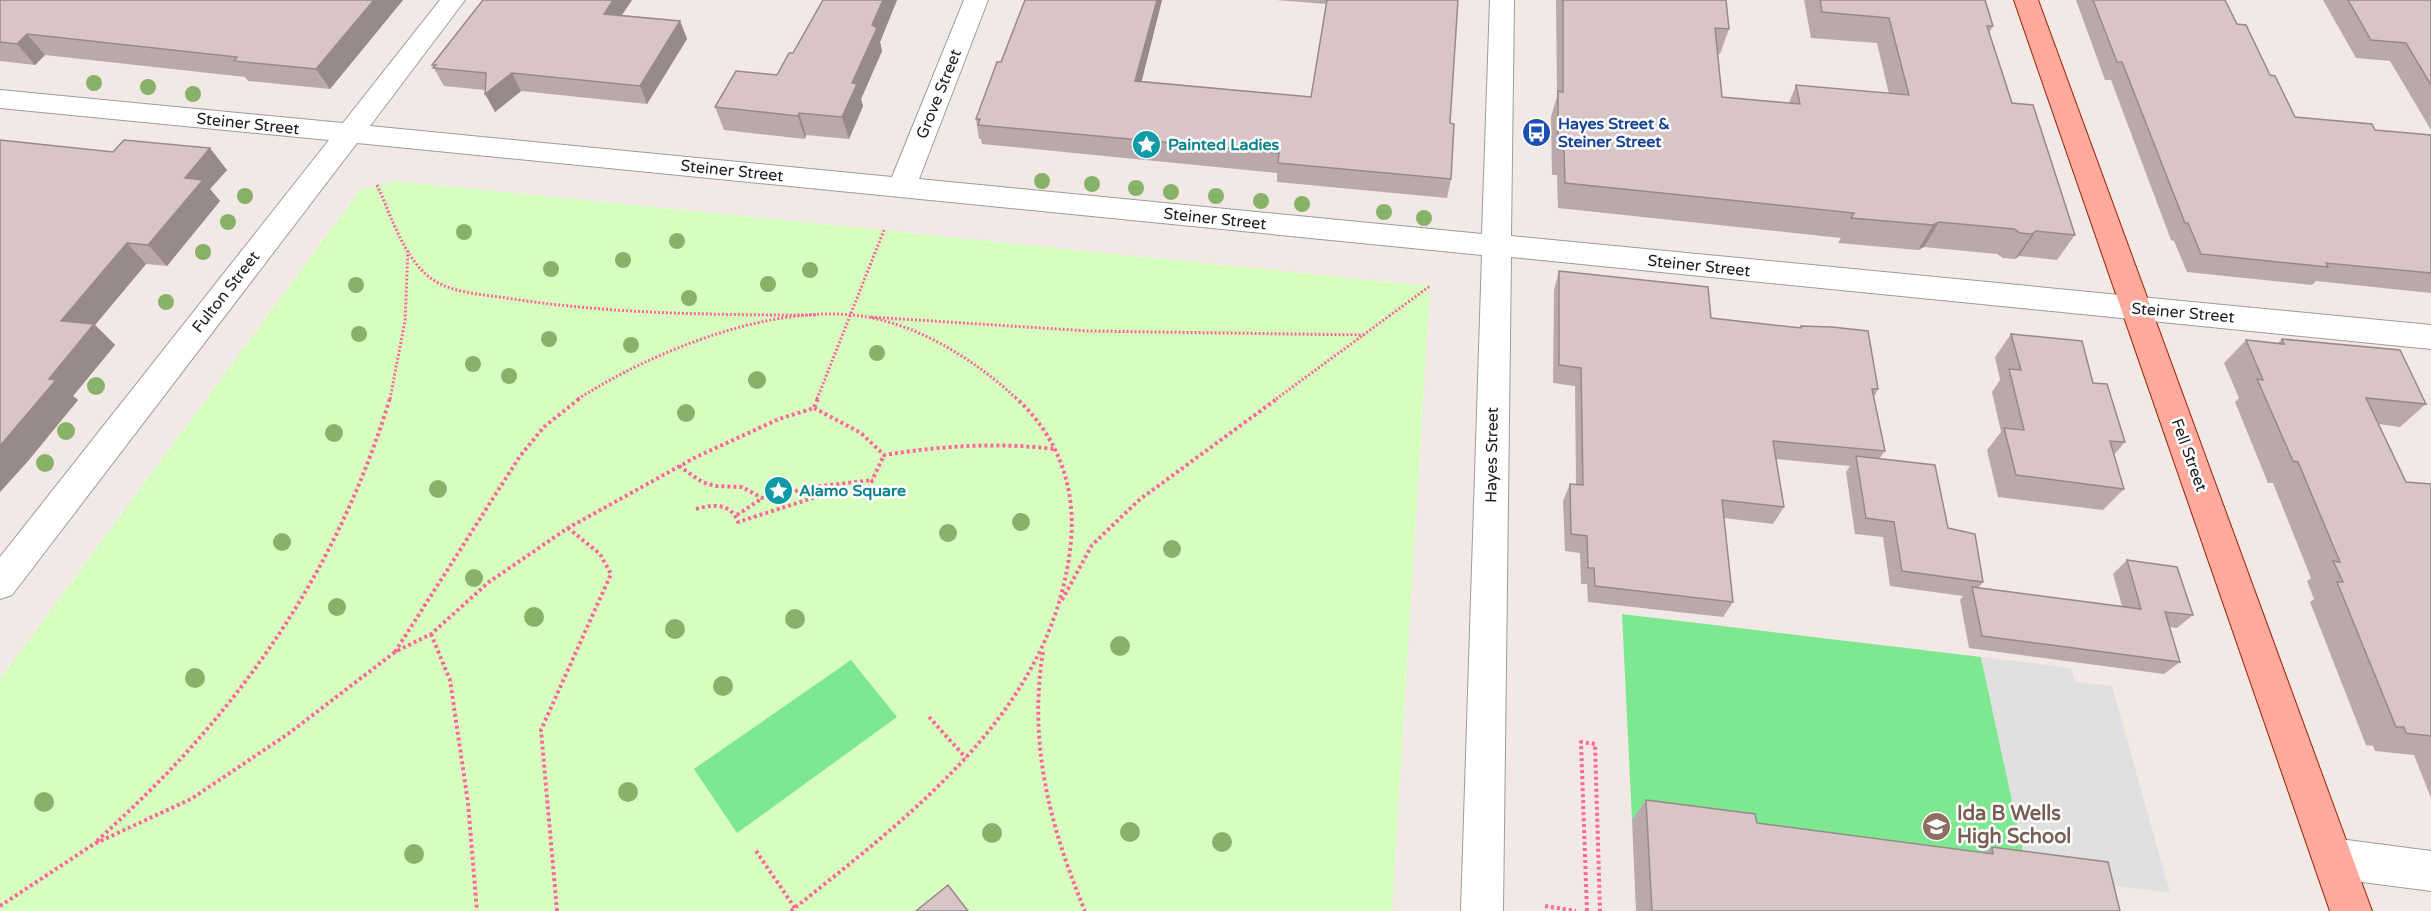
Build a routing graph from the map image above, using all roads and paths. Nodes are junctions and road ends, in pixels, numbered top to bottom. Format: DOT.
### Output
graph roads {
  1 [pos="453,0"];
  2 [pos="976,0"];
  3 [pos="1502,0"];
  4 [pos="2026,0"];
  5 [pos="0,99"];
  6 [pos="349,134"];
  7 [pos="377,185"];
  8 [pos="901,188"];
  9 [pos="884,230"];
  10 [pos="1496,246"];
  11 [pos="408,249"];
  12 [pos="1430,286"];
  13 [pos="2137,309"];
  14 [pos="849,315"];
  15 [pos="1366,335"];
  16 [pos="2431,337"];
  17 [pos="814,408"];
  18 [pos="1055,449"];
  19 [pos="884,455"];
  20 [pos="679,466"];
  21 [pos="873,480"];
  22 [pos="762,498"];
  23 [pos="696,509"];
  24 [pos="737,515"];
  25 [pos="568,528"];
  26 [pos="0,584"];
  27 [pos="1053,619"];
  28 [pos="431,634"];
  29 [pos="394,652"];
  30 [pos="928,717"];
  31 [pos="966,758"];
  32 [pos="94,844"];
  33 [pos="756,851"];
  34 [pos="2332,858"];
  35 [pos="2431,871"];
  36 [pos="0,906"];
  37 [pos="1545,906"];
  38 [pos="793,909"];
  39 [pos="477,911"];
  40 [pos="557,911"];
  41 [pos="1085,911"];
  42 [pos="1482,911"];
  43 [pos="1576,911"];
  44 [pos="1587,911"];
  45 [pos="1600,911"];
  46 [pos="2351,911"];
  1 -- 6 [label="street, Fulton Street"];
  2 -- 8 [label="street, Grove Street"];
  3 -- 10 [label="street, Hayes Street"];
  4 -- 13 [label="main road, Fell Street"];
  5 -- 6 [label="street, Steiner Street"];
  6 -- 8 [label="street, Steiner Street"];
  6 -- 26 [label="street, Fulton Street"];
  7 -- 11 [label="path"];
  8 -- 10 [label="street, Steiner Street"];
  9 -- 14 [label="path"];
  10 -- 13 [label="street, Steiner Street"];
  10 -- 42 [label="street, Hayes Street"];
  11 -- 14 [label="path"];
  11 -- 32 [label="path"];
  12 -- 15 [label="path"];
  13 -- 16 [label="street, Steiner Street"];
  13 -- 34 [label="main road, Fell Street"];
  14 -- 15 [label="path"];
  14 -- 17 [label="path"];
  14 -- 18 [label="path"];
  14 -- 29 [label="path"];
  15 -- 27 [label="path"];
  17 -- 19 [label="path"];
  17 -- 20 [label="path"];
  18 -- 19 [label="path"];
  18 -- 27 [label="path"];
  19 -- 21 [label="path"];
  20 -- 22 [label="path"];
  20 -- 25 [label="path"];
  21 -- 22 [label="path"];
  21 -- 24 [label="path"];
  22 -- 24 [label="path"];
  23 -- 24 [label="path"];
  25 -- 28 [label="path"];
  25 -- 40 [label="path"];
  27 -- 31 [label="path"];
  27 -- 41 [label="path"];
  28 -- 29 [label="path"];
  28 -- 39 [label="path"];
  29 -- 32 [label="path"];
  30 -- 31 [label="path"];
  31 -- 38 [label="path"];
  32 -- 36 [label="path"];
  33 -- 38 [label="path"];
  34 -- 35 [label="street"];
  34 -- 46 [label="main road, Fell Street"];
  37 -- 43 [label="path"];
  44 -- 45 [label="path"];
}
